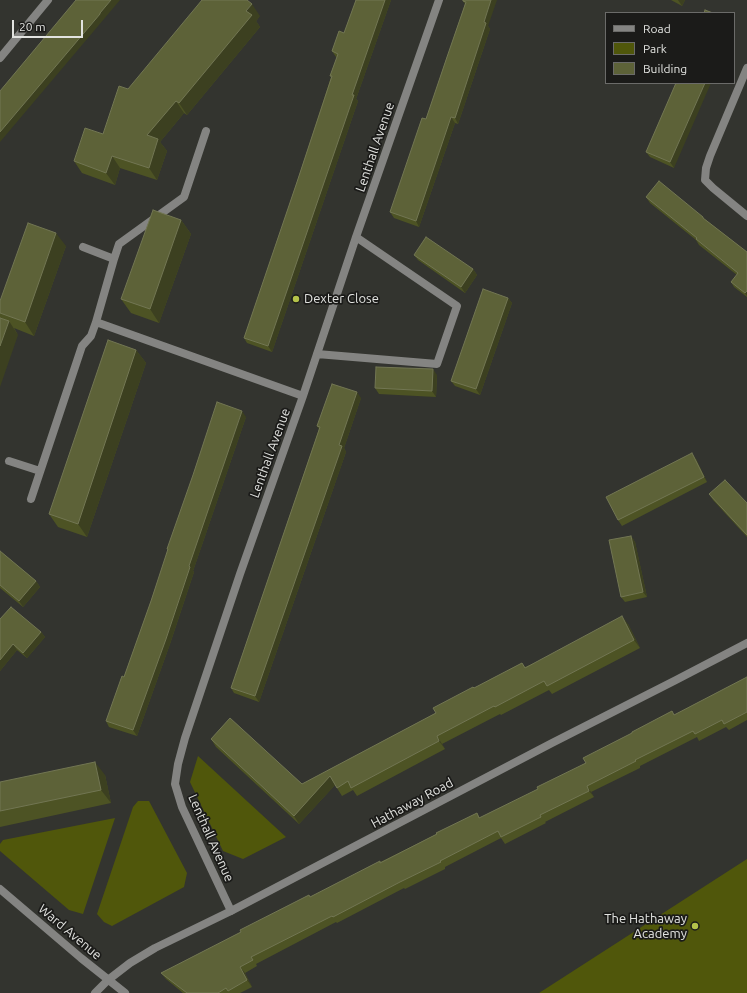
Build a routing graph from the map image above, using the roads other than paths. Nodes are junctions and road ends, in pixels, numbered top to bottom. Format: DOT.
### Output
graph roads {
  1 [pos="48,0"];
  2 [pos="439,0"];
  3 [pos="0,58"];
  4 [pos="747,68"];
  5 [pos="206,131"];
  6 [pos="747,216"];
  7 [pos="356,237"];
  8 [pos="83,247"];
  9 [pos="114,259"];
  10 [pos="96,322"];
  11 [pos="317,354"];
  12 [pos="304,396"];
  13 [pos="10,461"];
  14 [pos="40,471"];
  15 [pos="31,499"];
  16 [pos="747,642"];
  17 [pos="0,889"];
  18 [pos="231,911"];
  19 [pos="108,980"];
  20 [pos="95,993"];
  21 [pos="125,993"];
  1 -- 3 [label="street"];
  2 -- 7 [label="street, Lenthall Avenue"];
  4 -- 6 [label="street"];
  5 -- 9 [label="street"];
  7 -- 11 [label="street, Lenthall Avenue"];
  7 -- 11 [label="street"];
  8 -- 9 [label="street"];
  9 -- 10 [label="street"];
  10 -- 12 [label="street"];
  10 -- 14 [label="street"];
  11 -- 12 [label="street, Lenthall Avenue"];
  12 -- 18 [label="street, Lenthall Avenue"];
  13 -- 14 [label="street"];
  14 -- 15 [label="street"];
  16 -- 18 [label="street, Hathaway Road"];
  17 -- 19 [label="street, Ward Avenue"];
  18 -- 19 [label="street, Hathaway Road"];
  19 -- 20 [label="street, Hathaway Road"];
  19 -- 21 [label="street, Ward Avenue"];
}
